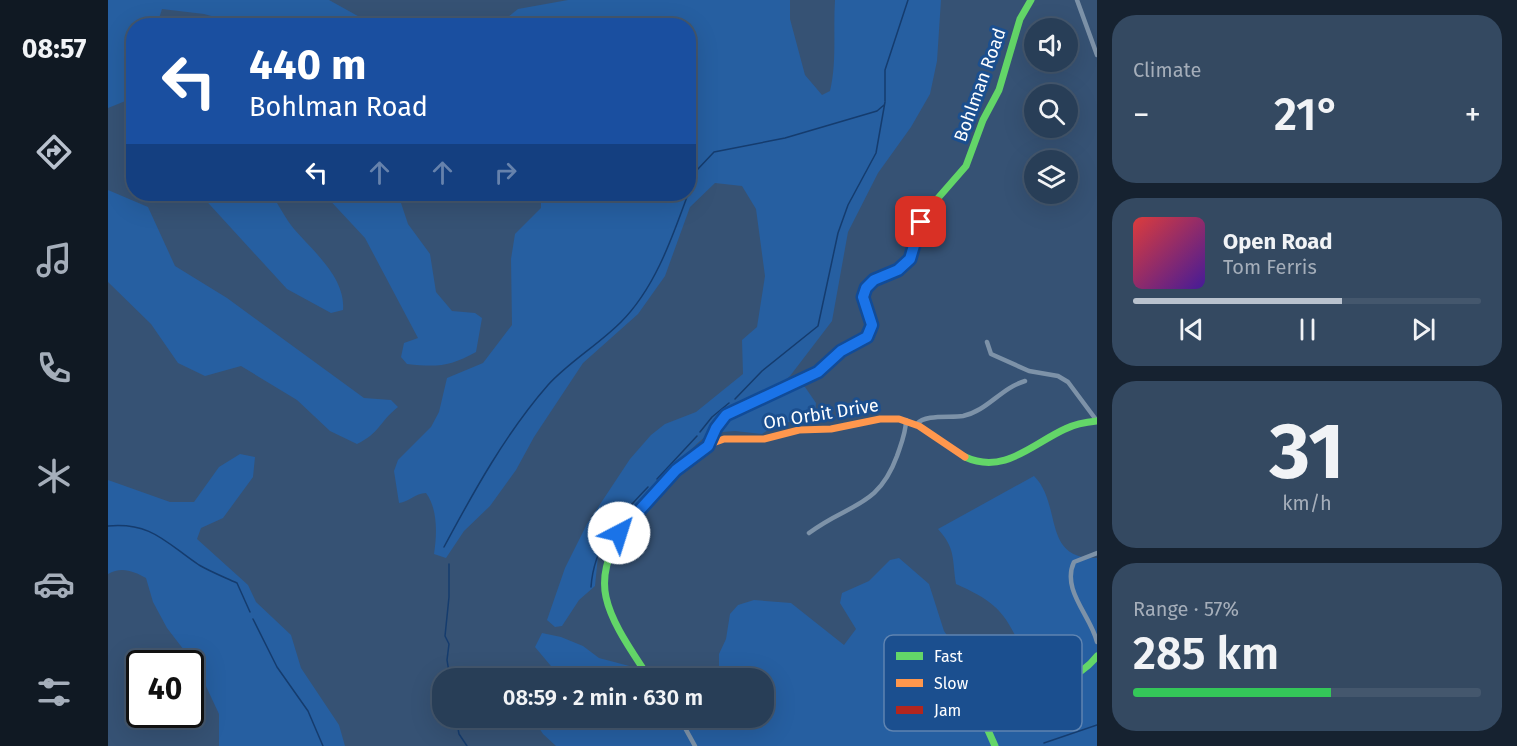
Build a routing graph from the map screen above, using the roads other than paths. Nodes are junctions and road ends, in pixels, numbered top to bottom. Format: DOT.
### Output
graph roads {
  1 [pos="1031,0"];
  2 [pos="1077,0"];
  3 [pos="1097,55"];
  4 [pos="987,342"];
  5 [pos="1025,381"];
  6 [pos="906,420"];
  7 [pos="1097,421"];
  8 [pos="917,424"];
  9 [pos="708,446"];
  10 [pos="809,533"];
  11 [pos="1097,553"];
  12 [pos="1097,642"];
  13 [pos="1097,656"];
  14 [pos="643,668"];
  15 [pos="1082,670"];
  16 [pos="685,728"];
  17 [pos="987,731"];
  18 [pos="695,746"];
  19 [pos="995,746"];
  1 -- 9 [label="street, Bohlman Road"];
  2 -- 3 [label="street"];
  4 -- 7 [label="street"];
  5 -- 8 [label="street"];
  6 -- 8 [label="street, On Orbit Drive"];
  6 -- 9 [label="street, On Orbit Drive"];
  6 -- 10 [label="street"];
  7 -- 8 [label="street, On Orbit Drive"];
  9 -- 14 [label="street, Bohlman Road"];
  11 -- 12 [label="street"];
  13 -- 15 [label="street"];
  16 -- 18 [label="street"];
  17 -- 19 [label="street"];
}
